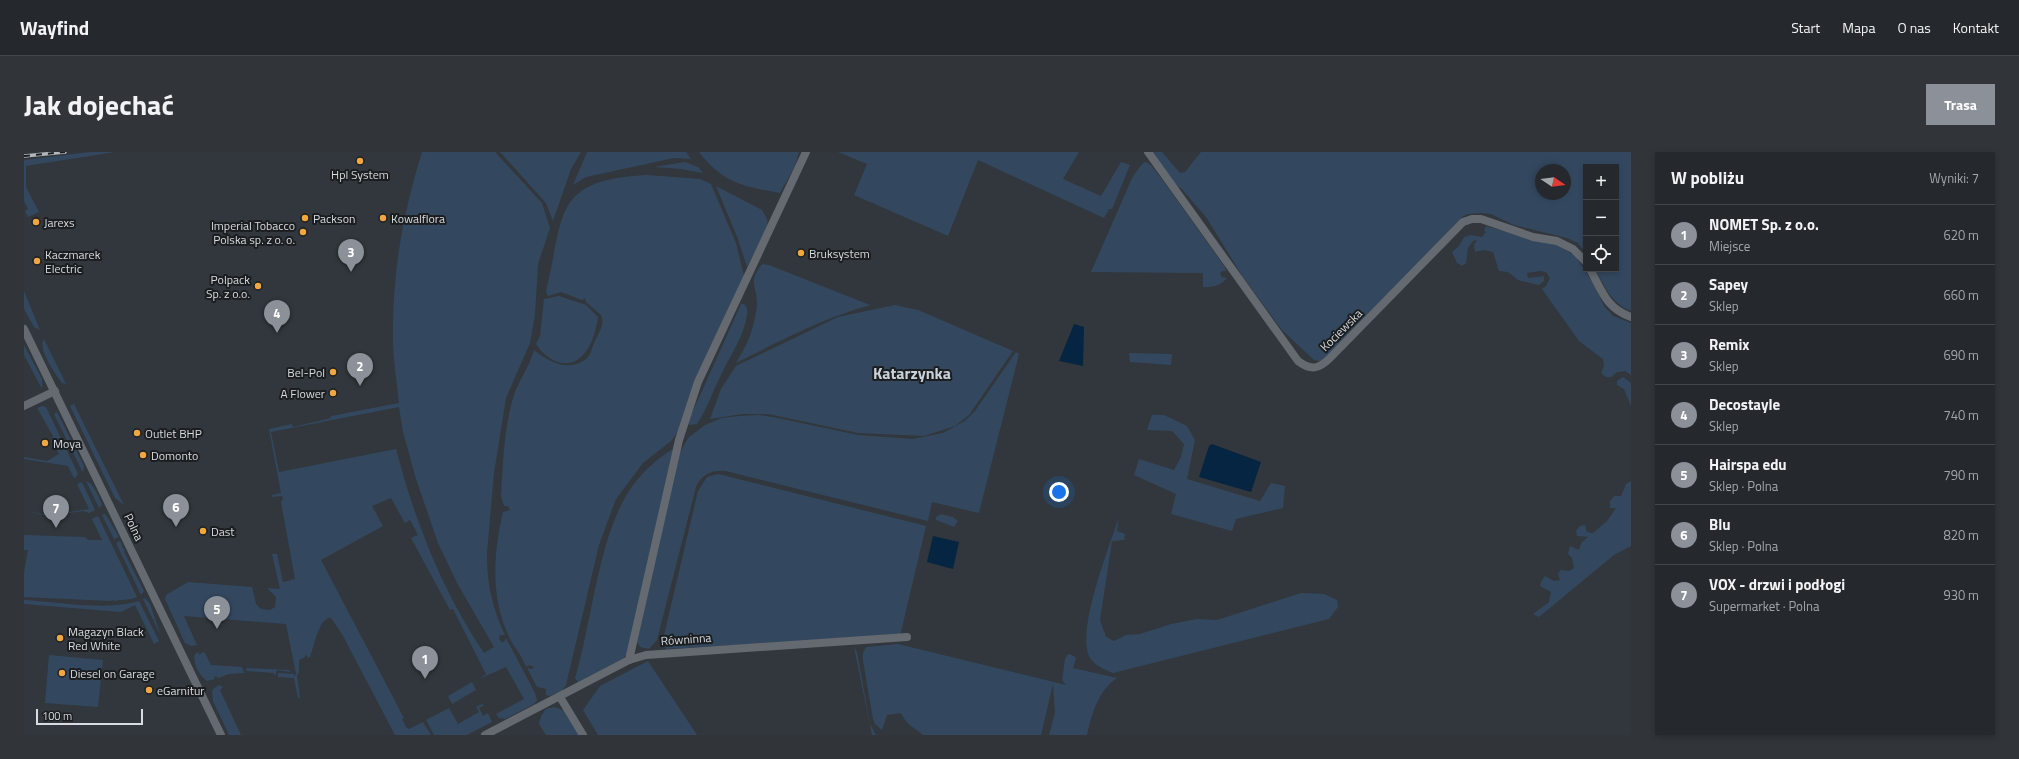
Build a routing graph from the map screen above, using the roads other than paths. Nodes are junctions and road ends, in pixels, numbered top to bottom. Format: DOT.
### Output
graph roads {
  1 [pos="806,152"];
  2 [pos="1148,152"];
  3 [pos="1583,259"];
  4 [pos="1592,272"];
  5 [pos="1631,317"];
  6 [pos="24,329"];
  7 [pos="55,390"];
  8 [pos="24,406"];
  9 [pos="907,637"];
  10 [pos="629,660"];
  11 [pos="560,697"];
  12 [pos="221,735"];
  13 [pos="485,735"];
  14 [pos="583,735"];
  1 -- 10 [label="street"];
  2 -- 3 [label="street, Kociewska"];
  4 -- 5 [label="street"];
  6 -- 7 [label="street, Polna"];
  7 -- 8 [label="street"];
  7 -- 12 [label="street, Polna"];
  9 -- 10 [label="street, Równinna"];
  10 -- 11 [label="street, Równinna"];
  11 -- 13 [label="street, Równinna"];
  11 -- 14 [label="street"];
}
